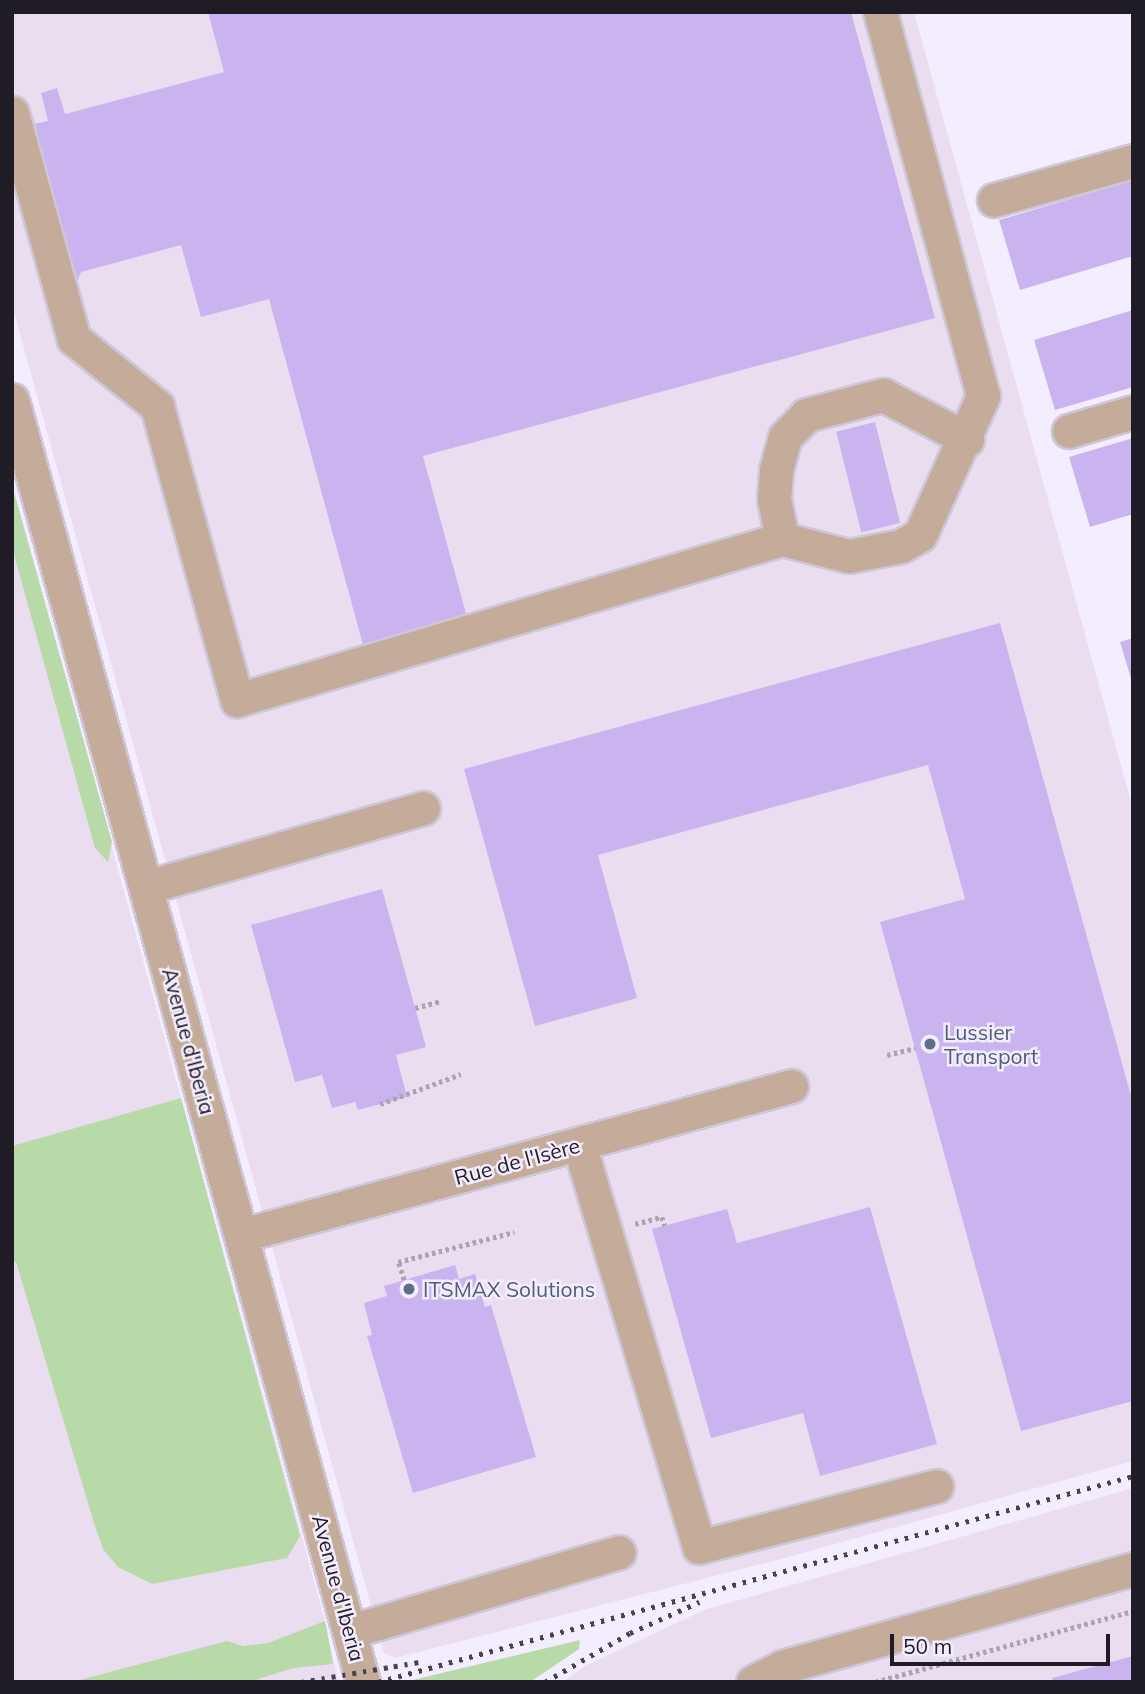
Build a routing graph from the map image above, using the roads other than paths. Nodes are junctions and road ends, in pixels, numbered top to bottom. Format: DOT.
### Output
graph roads {
  1 [pos="880,12"];
  2 [pos="12,113"];
  3 [pos="1133,161"];
  4 [pos="994,200"];
  5 [pos="12,400"];
  6 [pos="1133,412"];
  7 [pos="1069,431"];
  8 [pos="967,439"];
  9 [pos="782,539"];
  10 [pos="423,808"];
  11 [pos="146,887"];
  12 [pos="791,1086"];
  13 [pos="579,1144"];
  14 [pos="242,1235"];
  15 [pos="936,1486"];
  16 [pos="619,1552"];
  17 [pos="1133,1569"];
  18 [pos="351,1631"];
  19 [pos="363,1682"];
  20 [pos="752,1682"];
  1 -- 8 [label="street"];
  2 -- 9 [label="street"];
  3 -- 4 [label="street"];
  5 -- 11 [label="street, Avenue d'Iberia"];
  6 -- 7 [label="street"];
  8 -- 9 [label="street"];
  8 -- 9 [label="street"];
  10 -- 11 [label="street"];
  11 -- 14 [label="street, Avenue d'Iberia"];
  12 -- 13 [label="street, Rue de l'Isère"];
  13 -- 14 [label="street, Rue de l'Isère"];
  13 -- 15 [label="street"];
  14 -- 18 [label="street, Avenue d'Iberia"];
  16 -- 18 [label="street"];
  17 -- 20 [label="street"];
  18 -- 19 [label="street, Avenue d'Iberia"];
}
